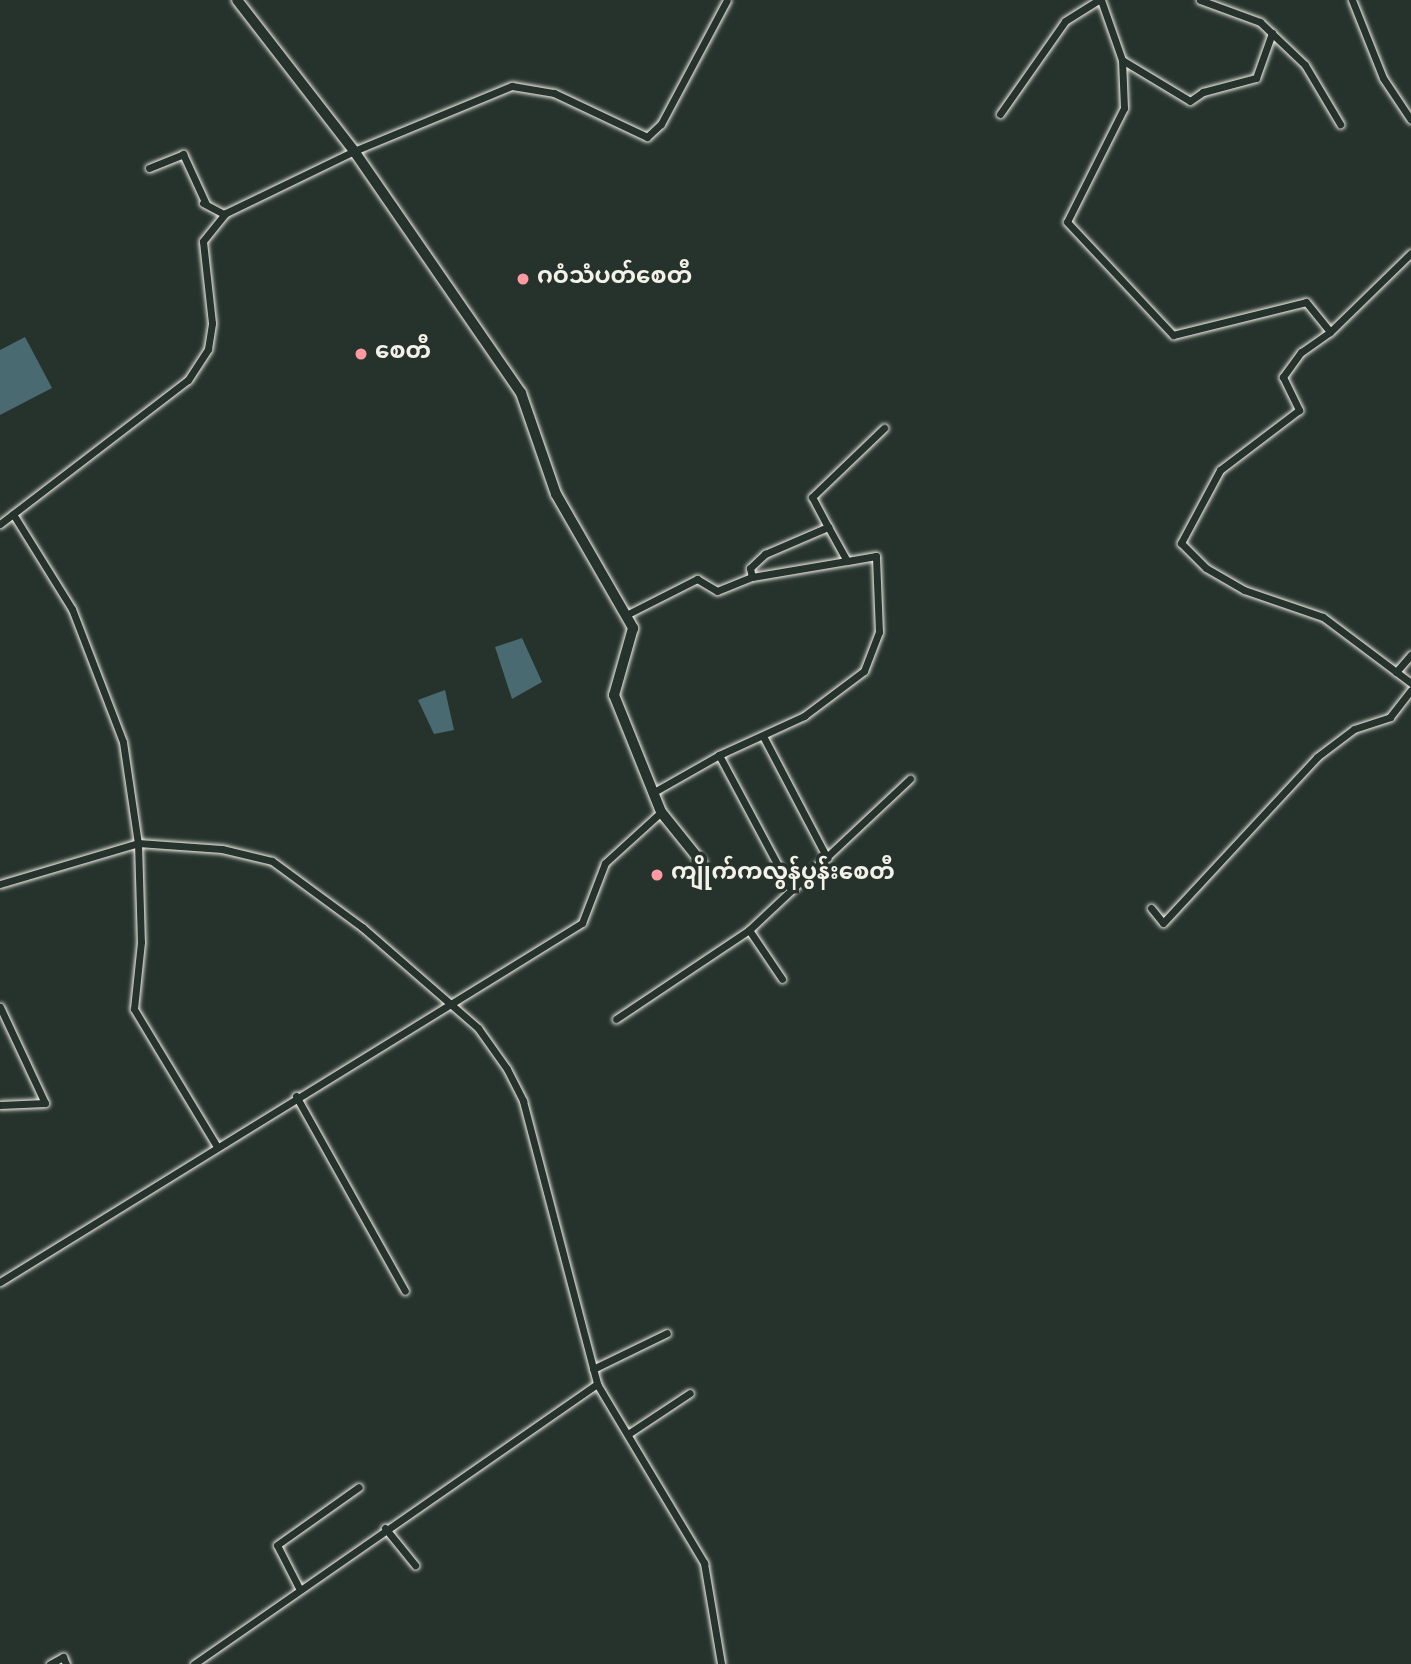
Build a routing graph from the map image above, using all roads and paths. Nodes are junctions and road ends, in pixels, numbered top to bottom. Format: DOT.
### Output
graph roads {
  1 [pos="237,0"];
  2 [pos="727,0"];
  3 [pos="1100,0"];
  4 [pos="1200,0"];
  5 [pos="1352,0"];
  6 [pos="1272,33"];
  7 [pos="1122,60"];
  8 [pos="1000,114"];
  9 [pos="1411,120"];
  10 [pos="1340,124"];
  11 [pos="354,150"];
  12 [pos="149,168"];
  13 [pos="224,214"];
  14 [pos="1411,253"];
  15 [pos="1330,332"];
  16 [pos="884,428"];
  17 [pos="13,514"];
  18 [pos="0,524"];
  19 [pos="828,527"];
  20 [pos="847,561"];
  21 [pos="752,577"];
  22 [pos="625,615"];
  23 [pos="1411,655"];
  24 [pos="1396,672"];
  25 [pos="1411,683"];
  26 [pos="1411,690"];
  27 [pos="762,736"];
  28 [pos="719,755"];
  29 [pos="910,779"];
  30 [pos="654,792"];
  31 [pos="661,812"];
  32 [pos="138,843"];
  33 [pos="827,858"];
  34 [pos="702,863"];
  35 [pos="0,884"];
  36 [pos="790,888"];
  37 [pos="1151,908"];
  38 [pos="749,930"];
  39 [pos="782,979"];
  40 [pos="448,1003"];
  41 [pos="0,1007"];
  42 [pos="616,1019"];
  43 [pos="296,1096"];
  44 [pos="0,1105"];
  45 [pos="216,1145"];
  46 [pos="0,1282"];
  47 [pos="405,1291"];
  48 [pos="667,1333"];
  49 [pos="593,1369"];
  50 [pos="597,1384"];
  51 [pos="690,1393"];
  52 [pos="628,1434"];
  53 [pos="359,1486"];
  54 [pos="385,1528"];
  55 [pos="415,1564"];
  56 [pos="299,1588"];
  57 [pos="50,1664"];
  58 [pos="66,1664"];
  59 [pos="194,1664"];
  60 [pos="721,1664"];
  1 -- 11 [label="street"];
  2 -- 11 [label="street"];
  3 -- 7 [label="street"];
  3 -- 8 [label="street"];
  4 -- 6 [label="street"];
  5 -- 9 [label="street"];
  6 -- 7 [label="street"];
  6 -- 10 [label="street"];
  7 -- 15 [label="street"];
  11 -- 13 [label="street"];
  11 -- 22 [label="street"];
  12 -- 13 [label="street"];
  13 -- 17 [label="street"];
  14 -- 15 [label="street"];
  15 -- 24 [label="street"];
  16 -- 19 [label="street"];
  17 -- 18 [label="street"];
  17 -- 32 [label="street"];
  19 -- 20 [label="street"];
  19 -- 21 [label="street"];
  20 -- 21 [label="street"];
  20 -- 27 [label="street"];
  21 -- 22 [label="street"];
  22 -- 30 [label="street"];
  23 -- 24 [label="street"];
  24 -- 25 [label="street"];
  26 -- 37 [label="street"];
  27 -- 28 [label="street"];
  27 -- 33 [label="street"];
  28 -- 30 [label="street"];
  28 -- 36 [label="street"];
  29 -- 33 [label="street"];
  30 -- 31 [label="street"];
  31 -- 34 [label="street"];
  31 -- 40 [label="street"];
  32 -- 35 [label="street"];
  32 -- 40 [label="street"];
  32 -- 45 [label="street"];
  33 -- 36 [label="street"];
  36 -- 38 [label="street"];
  38 -- 39 [label="street"];
  38 -- 42 [label="street"];
  40 -- 43 [label="street"];
  40 -- 49 [label="street"];
  41 -- 44 [label="street"];
  43 -- 45 [label="street"];
  43 -- 47 [label="street"];
  45 -- 46 [label="street"];
  48 -- 49 [label="street"];
  49 -- 50 [label="street"];
  50 -- 52 [label="street"];
  50 -- 54 [label="street"];
  51 -- 52 [label="street"];
  52 -- 60 [label="street"];
  53 -- 56 [label="street"];
  54 -- 55 [label="street"];
  54 -- 56 [label="street"];
  56 -- 59 [label="street"];
  57 -- 58 [label="street"];
}
